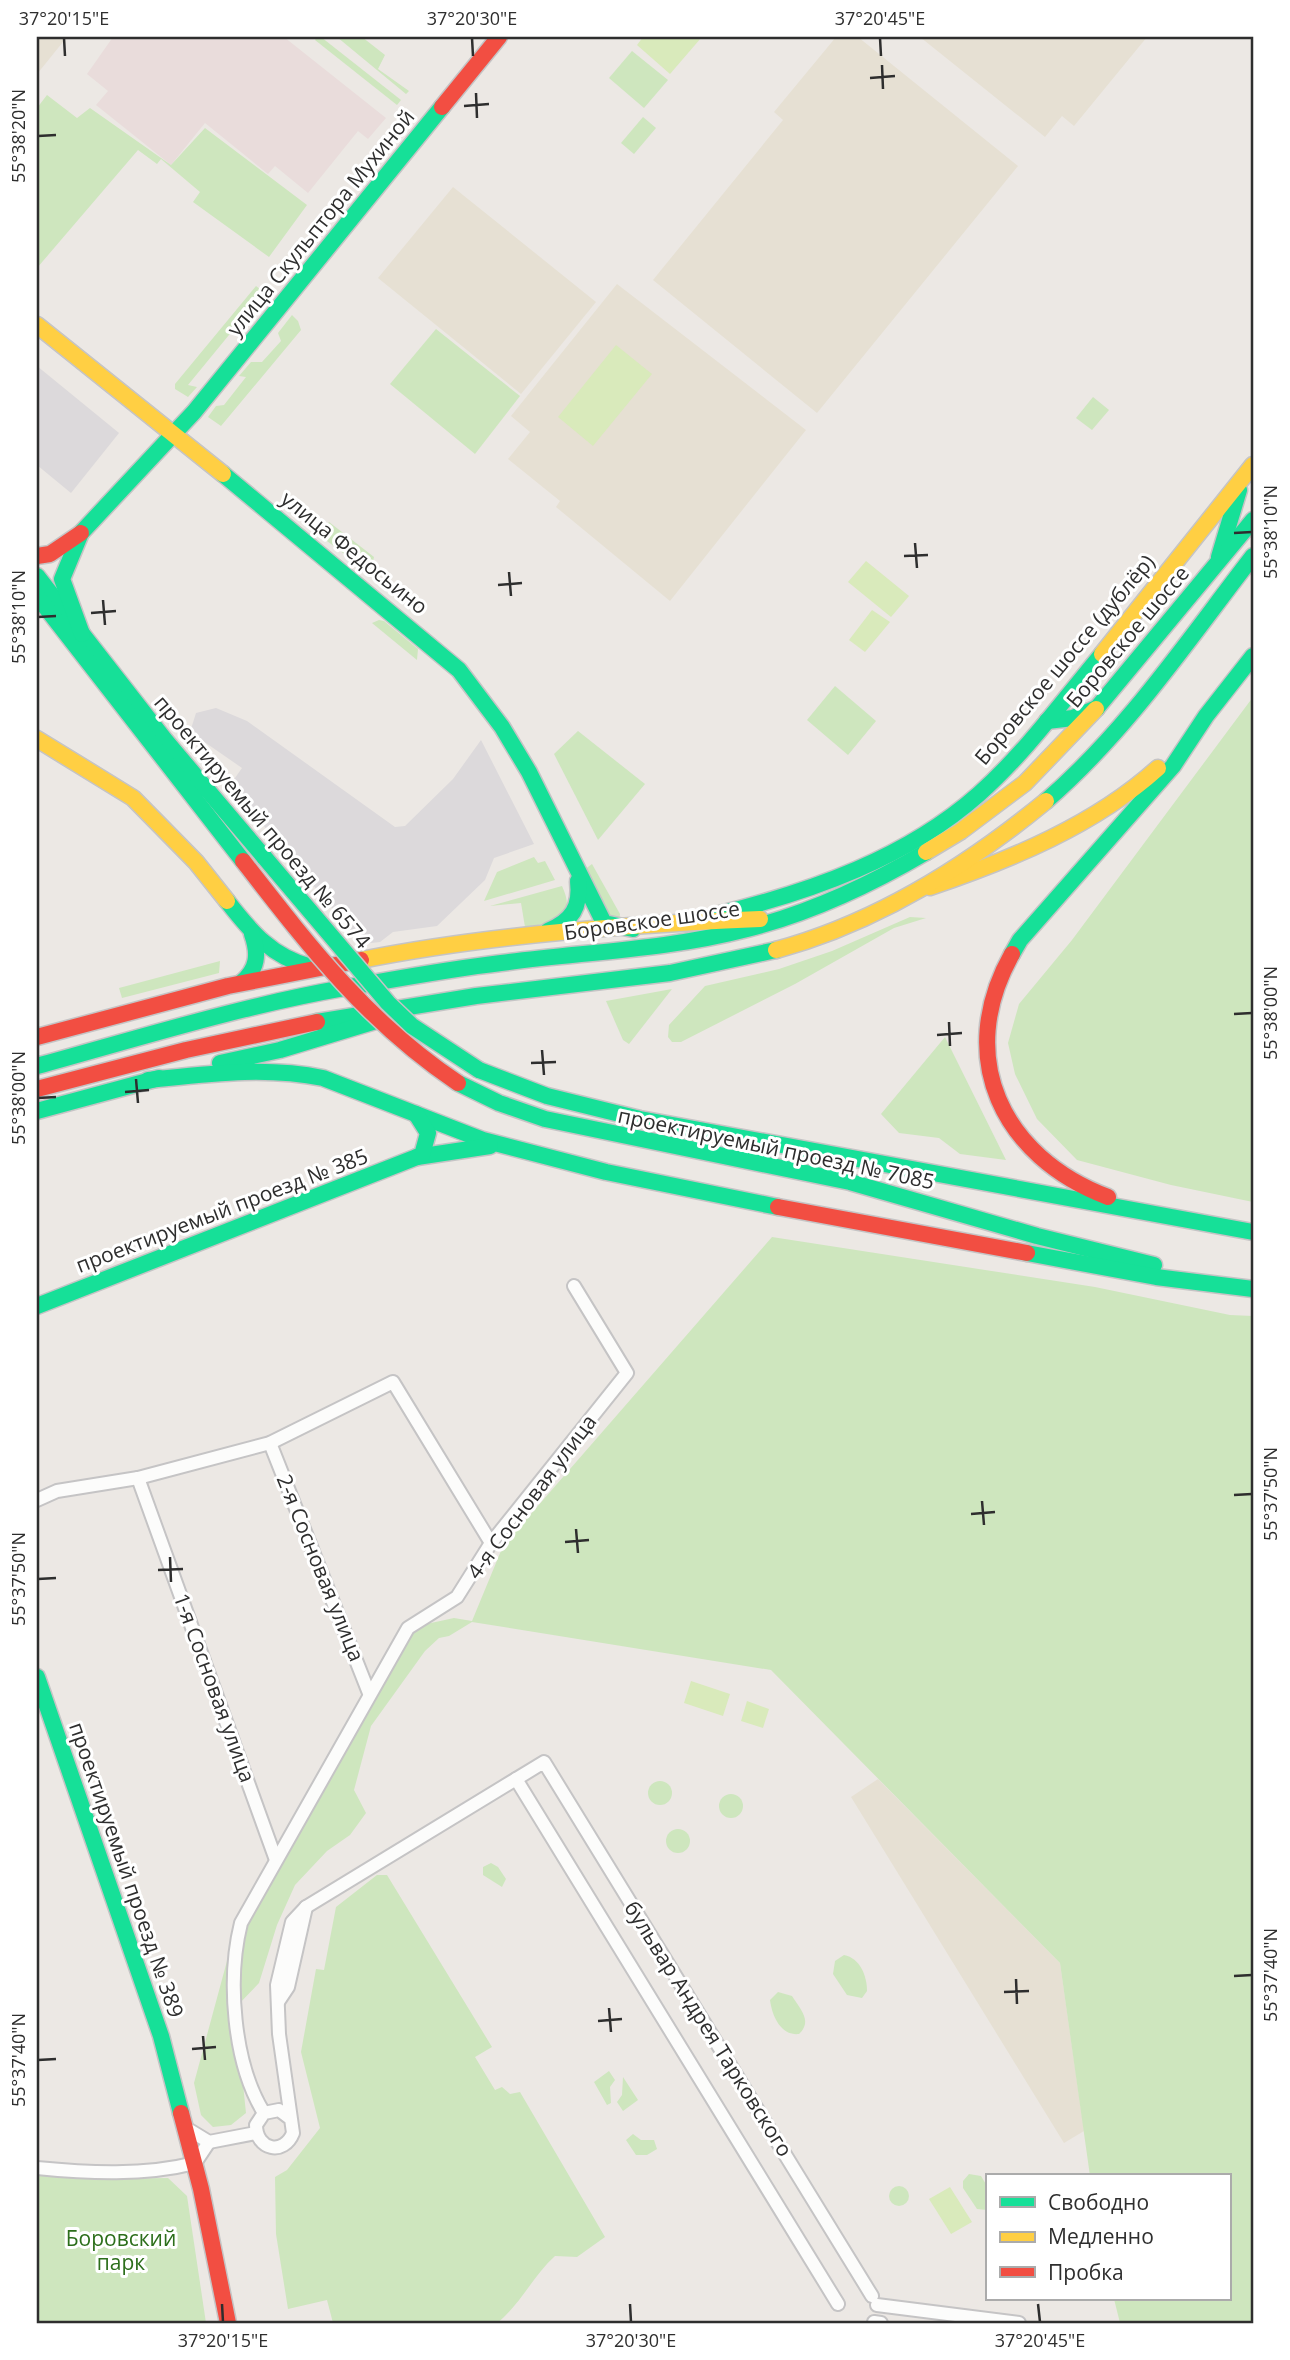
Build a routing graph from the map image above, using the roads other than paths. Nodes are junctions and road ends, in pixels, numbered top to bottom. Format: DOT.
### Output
graph roads {
  1 [pos="499,37"];
  2 [pos="37,326"];
  3 [pos="173,435"];
  4 [pos="1250,469"];
  5 [pos="1253,520"];
  6 [pos="81,533"];
  7 [pos="37,556"];
  8 [pos="1253,556"];
  9 [pos="1216,565"];
  10 [pos="37,576"];
  11 [pos="38,599"];
  12 [pos="82,634"];
  13 [pos="1253,656"];
  14 [pos="1097,708"];
  15 [pos="1206,716"];
  16 [pos="1047,721"];
  17 [pos="37,739"];
  18 [pos="576,871"];
  19 [pos="904,896"];
  20 [pos="804,912"];
  21 [pos="686,922"];
  22 [pos="633,929"];
  23 [pos="250,930"];
  24 [pos="531,937"];
  25 [pos="314,968"];
  26 [pos="241,983"];
  27 [pos="501,992"];
  28 [pos="37,1037"];
  29 [pos="37,1066"];
  30 [pos="479,1070"];
  31 [pos="148,1080"];
  32 [pos="458,1083"];
  33 [pos="37,1089"];
  34 [pos="37,1111"];
  35 [pos="416,1114"];
  36 [pos="515,1149"];
  37 [pos="420,1156"];
  38 [pos="1176,1216"];
  39 [pos="1253,1232"];
  40 [pos="1253,1281"];
  41 [pos="574,1286"];
  42 [pos="1253,1289"];
  43 [pos="37,1306"];
  44 [pos="270,1443"];
  45 [pos="138,1478"];
  46 [pos="37,1500"];
  47 [pos="491,1543"];
  48 [pos="37,1677"];
  49 [pos="369,1693"];
  50 [pos="516,1779"];
  51 [pos="276,1860"];
  52 [pos="264,2113"];
  53 [pos="291,2119"];
  54 [pos="186,2128"];
  55 [pos="256,2133"];
  56 [pos="209,2142"];
  57 [pos="195,2164"];
  58 [pos="37,2168"];
  59 [pos="838,2304"];
  60 [pos="228,2323"];
  61 [pos="1019,2323"];
  1 -- 3 [label="main road, улица Скульптора Мухиной"];
  2 -- 3 [label="main road, улица Федосьино"];
  3 -- 6 [label="main road, улица Скульптора Мухиной"];
  3 -- 18 [label="main road, улица Федосьино"];
  4 -- 9 [label="main road"];
  4 -- 16 [label="main road, Боровское шоссе (дублёр)"];
  5 -- 9 [label="main road, Боровское шоссе"];
  6 -- 7 [label="main road"];
  6 -- 12 [label="main road"];
  8 -- 19 [label="main road"];
  9 -- 14 [label="main road, Боровское шоссе"];
  10 -- 12 [label="main road, проектируемый проезд № 6574"];
  11 -- 32 [label="main road, проектируемый проезд № 6574, bridge"];
  12 -- 30 [label="main road, проектируемый проезд № 6574, bridge"];
  13 -- 15 [label="main road"];
  14 -- 16 [label="main road"];
  14 -- 20 [label="main road, Боровское шоссе"];
  15 -- 19 [label="main road"];
  15 -- 38 [label="main road"];
  16 -- 21 [label="main road, Боровское шоссе (дублёр)"];
  17 -- 23 [label="main road"];
  18 -- 22 [label="main road, улица Федосьино"];
  18 -- 24 [label="main road"];
  19 -- 27 [label="main road"];
  20 -- 21 [label="main road"];
  20 -- 29 [label="main road, Боровское шоссе"];
  21 -- 22 [label="main road"];
  22 -- 24 [label="main road"];
  23 -- 25 [label="main road"];
  23 -- 26 [label="main road"];
  24 -- 25 [label="main road"];
  25 -- 26 [label="main road"];
  26 -- 28 [label="main road"];
  27 -- 31 [label="main road"];
  27 -- 33 [label="main road"];
  30 -- 38 [label="main road, проектируемый проезд № 7085"];
  31 -- 34 [label="main road"];
  31 -- 35 [label="main road"];
  32 -- 40 [label="main road, проектируемый проезд № 7085"];
  35 -- 36 [label="main road"];
  35 -- 37 [label="main road"];
  36 -- 37 [label="main road, проектируемый проезд № 385"];
  36 -- 42 [label="main road"];
  37 -- 43 [label="main road, проектируемый проезд № 385"];
  38 -- 39 [label="main road, проектируемый проезд № 7085"];
  41 -- 47 [label="street, 4-я Сосновая улица"];
  44 -- 45 [label="street"];
  44 -- 47 [label="street"];
  44 -- 49 [label="street, 2-я Сосновая улица"];
  45 -- 46 [label="street"];
  45 -- 51 [label="street, 1-я Сосновая улица"];
  47 -- 49 [label="street, 4-я Сосновая улица"];
  48 -- 54 [label="main road, проектируемый проезд № 389"];
  49 -- 51 [label="street, 4-я Сосновая улица"];
  50 -- 53 [label="street"];
  50 -- 59 [label="street, бульвар Андрея Тарковского"];
  50 -- 61 [label="street, бульвар Андрея Тарковского"];
  51 -- 52 [label="street, 4-я Сосновая улица"];
  52 -- 53 [label="street"];
  52 -- 55 [label="street"];
  53 -- 55 [label="street"];
  54 -- 56 [label="street"];
  54 -- 57 [label="main road, проектируемый проезд № 389"];
  55 -- 56 [label="street"];
  56 -- 57 [label="street"];
  57 -- 58 [label="street"];
  57 -- 60 [label="main road, проектируемый проезд № 389"];
}
